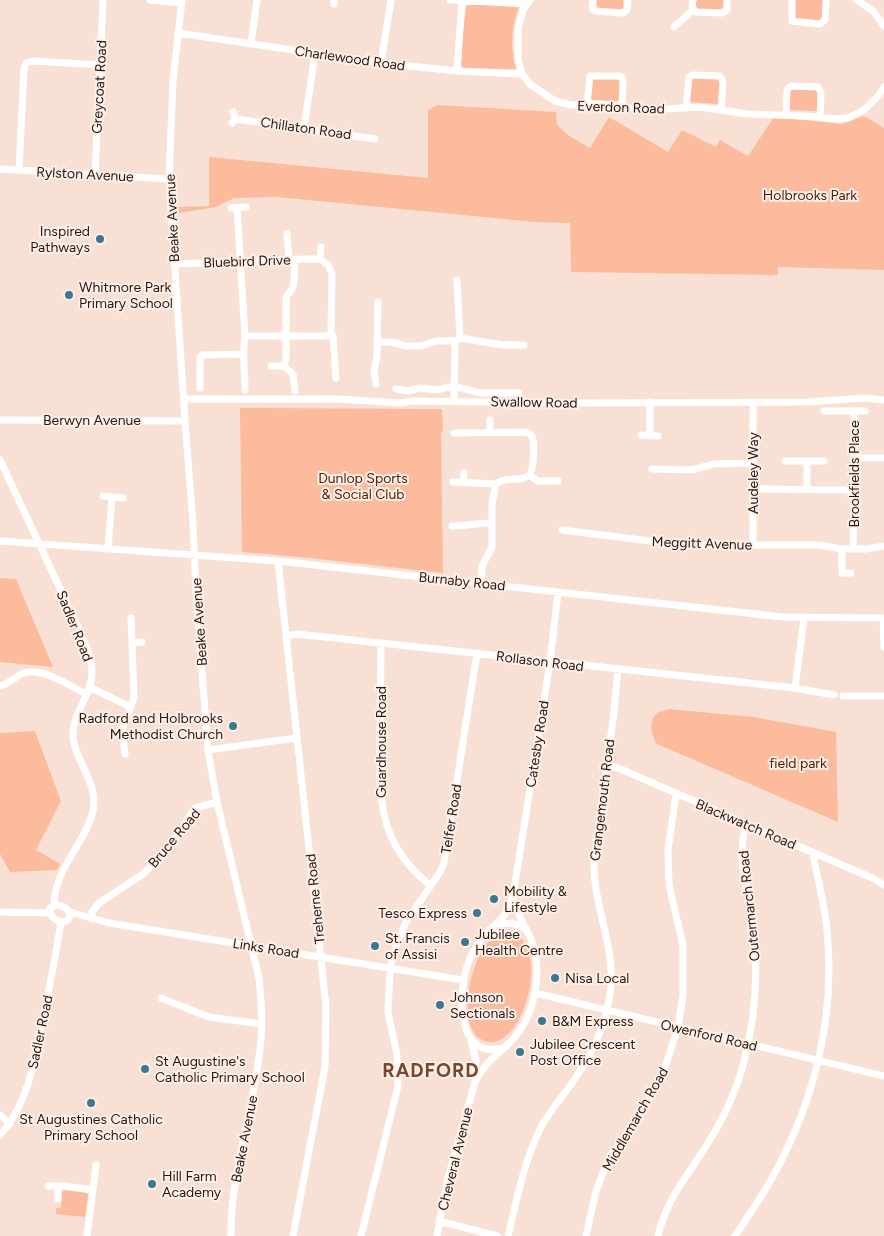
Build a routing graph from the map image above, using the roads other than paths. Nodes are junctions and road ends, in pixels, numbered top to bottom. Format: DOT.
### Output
graph roads {
  1 [pos="103,0"];
  2 [pos="150,0"];
  3 [pos="257,0"];
  4 [pos="392,0"];
  5 [pos="450,0"];
  6 [pos="593,0"];
  7 [pos="628,0"];
  8 [pos="693,0"];
  9 [pos="727,0"];
  10 [pos="792,0"];
  11 [pos="826,0"];
  12 [pos="857,0"];
  13 [pos="462,1"];
  14 [pos="182,2"];
  15 [pos="528,2"];
  16 [pos="693,10"];
  17 [pos="884,26"];
  18 [pos="674,27"];
  19 [pos="178,32"];
  20 [pos="251,43"];
  21 [pos="315,54"];
  22 [pos="381,63"];
  23 [pos="100,65"];
  24 [pos="457,70"];
  25 [pos="522,74"];
  26 [pos="884,87"];
  27 [pos="587,105"];
  28 [pos="622,107"];
  29 [pos="686,108"];
  30 [pos="721,110"];
  31 [pos="786,116"];
  32 [pos="820,117"];
  33 [pos="234,118"];
  34 [pos="304,128"];
  35 [pos="375,138"];
  36 [pos="0,169"];
  37 [pos="19,170"];
  38 [pos="95,175"];
  39 [pos="170,179"];
  40 [pos="246,207"];
  41 [pos="287,234"];
  42 [pos="321,247"];
  43 [pos="291,259"];
  44 [pos="320,259"];
  45 [pos="240,261"];
  46 [pos="174,264"];
  47 [pos="457,280"];
  48 [pos="378,302"];
  49 [pos="331,334"];
  50 [pos="244,336"];
  51 [pos="286,336"];
  52 [pos="457,340"];
  53 [pos="377,342"];
  54 [pos="524,345"];
  55 [pos="242,354"];
  56 [pos="271,366"];
  57 [pos="284,366"];
  58 [pos="336,378"];
  59 [pos="376,384"];
  60 [pos="454,387"];
  61 [pos="200,388"];
  62 [pos="396,389"];
  63 [pos="245,390"];
  64 [pos="295,391"];
  65 [pos="520,393"];
  66 [pos="184,399"];
  67 [pos="884,400"];
  68 [pos="454,402"];
  69 [pos="650,402"];
  70 [pos="753,402"];
  71 [pos="824,411"];
  72 [pos="854,411"];
  73 [pos="865,411"];
  74 [pos="0,420"];
  75 [pos="490,420"];
  76 [pos="185,421"];
  77 [pos="490,432"];
  78 [pos="454,433"];
  79 [pos="641,435"];
  80 [pos="857,458"];
  81 [pos="884,458"];
  82 [pos="0,460"];
  83 [pos="785,461"];
  84 [pos="808,461"];
  85 [pos="824,461"];
  86 [pos="753,463"];
  87 [pos="652,469"];
  88 [pos="464,474"];
  89 [pos="529,475"];
  90 [pos="558,481"];
  91 [pos="453,482"];
  92 [pos="463,482"];
  93 [pos="496,484"];
  94 [pos="753,489"];
  95 [pos="807,490"];
  96 [pos="851,490"];
  97 [pos="103,496"];
  98 [pos="112,497"];
  99 [pos="123,498"];
  100 [pos="492,523"];
  101 [pos="452,526"];
  102 [pos="562,530"];
  103 [pos="0,541"];
  104 [pos="40,544"];
  105 [pos="753,545"];
  106 [pos="884,546"];
  107 [pos="853,548"];
  108 [pos="108,549"];
  109 [pos="842,549"];
  110 [pos="195,554"];
  111 [pos="278,561"];
  112 [pos="851,573"];
  113 [pos="480,583"];
  114 [pos="558,592"];
  115 [pos="131,618"];
  116 [pos="804,618"];
  117 [pos="884,618"];
  118 [pos="286,636"];
  119 [pos="142,642"];
  120 [pos="132,643"];
  121 [pos="381,643"];
  122 [pos="884,647"];
  123 [pos="476,653"];
  124 [pos="550,662"];
  125 [pos="618,669"];
  126 [pos="0,686"];
  127 [pos="795,688"];
  128 [pos="88,691"];
  129 [pos="834,696"];
  130 [pos="843,696"];
  131 [pos="884,696"];
  132 [pos="131,707"];
  133 [pos="297,738"];
  134 [pos="208,750"];
  135 [pos="125,754"];
  136 [pos="607,765"];
  137 [pos="676,794"];
  138 [pos="217,802"];
  139 [pos="746,824"];
  140 [pos="813,853"];
  141 [pos="430,885"];
  142 [pos="884,885"];
  143 [pos="513,896"];
  144 [pos="54,905"];
  145 [pos="0,912"];
  146 [pos="70,912"];
  147 [pos="50,913"];
  148 [pos="92,919"];
  149 [pos="62,922"];
  150 [pos="497,924"];
  151 [pos="526,929"];
  152 [pos="252,946"];
  153 [pos="322,957"];
  154 [pos="390,969"];
  155 [pos="463,980"];
  156 [pos="534,993"];
  157 [pos="161,998"];
  158 [pos="606,1011"];
  159 [pos="262,1024"];
  160 [pos="678,1028"];
  161 [pos="469,1036"];
  162 [pos="748,1044"];
  163 [pos="504,1047"];
  164 [pos="496,1054"];
  165 [pos="476,1060"];
  166 [pos="818,1060"];
  167 [pos="884,1076"];
  168 [pos="475,1082"];
  169 [pos="0,1115"];
  170 [pos="10,1124"];
  171 [pos="0,1135"];
  172 [pos="96,1165"];
  173 [pos="48,1186"];
  174 [pos="58,1186"];
  175 [pos="93,1190"];
  176 [pos="58,1199"];
  177 [pos="439,1221"];
  178 [pos="87,1236"];
  179 [pos="231,1236"];
  180 [pos="293,1236"];
  181 [pos="361,1236"];
  182 [pos="438,1236"];
  183 [pos="497,1236"];
  184 [pos="508,1236"];
  185 [pos="586,1236"];
  186 [pos="658,1236"];
  187 [pos="735,1236"];
  1 -- 23 [label="street, Greycoat Road"];
  2 -- 14 [label="street"];
  3 -- 20 [label="street"];
  4 -- 22 [label="street"];
  5 -- 13 [label="street"];
  6 -- 7 [label="street"];
  8 -- 16 [label="street"];
  9 -- 16 [label="street"];
  10 -- 11 [label="street"];
  12 -- 17 [label="street"];
  13 -- 15 [label="street"];
  13 -- 24 [label="street"];
  14 -- 19 [label="street, Beake Avenue"];
  15 -- 25 [label="street"];
  16 -- 18 [label="street"];
  19 -- 20 [label="street, Charlewood Road"];
  19 -- 39 [label="street, Beake Avenue"];
  20 -- 21 [label="street, Charlewood Road"];
  21 -- 22 [label="street, Charlewood Road"];
  21 -- 34 [label="street"];
  22 -- 24 [label="street, Charlewood Road"];
  23 -- 37 [label="street"];
  23 -- 38 [label="street, Greycoat Road"];
  24 -- 25 [label="street, Charlewood Road"];
  25 -- 27 [label="street, Everdon Road"];
  26 -- 32 [label="street, Everdon Road"];
  27 -- 28 [label="street, Everdon Road"];
  27 -- 28 [label="street"];
  28 -- 29 [label="street, Everdon Road"];
  29 -- 30 [label="street, Everdon Road"];
  29 -- 30 [label="street"];
  30 -- 31 [label="street, Everdon Road"];
  31 -- 32 [label="street, Everdon Road"];
  31 -- 32 [label="street"];
  33 -- 34 [label="street, Chillaton Road"];
  34 -- 35 [label="street, Chillaton Road"];
  36 -- 37 [label="street, Rylston Avenue"];
  37 -- 38 [label="street, Rylston Avenue"];
  38 -- 39 [label="street, Rylston Avenue"];
  39 -- 46 [label="street, Beake Avenue"];
  40 -- 45 [label="street"];
  41 -- 43 [label="street"];
  42 -- 44 [label="street"];
  43 -- 44 [label="street, Bluebird Drive"];
  43 -- 45 [label="street, Bluebird Drive"];
  43 -- 51 [label="street"];
  44 -- 49 [label="street"];
  45 -- 46 [label="street, Bluebird Drive"];
  45 -- 50 [label="street"];
  46 -- 66 [label="street, Beake Avenue"];
  47 -- 52 [label="street"];
  48 -- 53 [label="street"];
  49 -- 51 [label="street"];
  49 -- 58 [label="street"];
  50 -- 51 [label="street"];
  50 -- 55 [label="street"];
  51 -- 57 [label="street"];
  52 -- 53 [label="street"];
  52 -- 54 [label="street"];
  52 -- 60 [label="street"];
  53 -- 59 [label="street"];
  55 -- 61 [label="street"];
  55 -- 63 [label="street"];
  56 -- 57 [label="street"];
  57 -- 64 [label="street"];
  60 -- 62 [label="street"];
  60 -- 65 [label="street"];
  60 -- 68 [label="street"];
  66 -- 68 [label="street, Swallow Road"];
  66 -- 76 [label="street, Beake Avenue"];
  67 -- 70 [label="street, Swallow Road"];
  68 -- 69 [label="street, Swallow Road"];
  69 -- 70 [label="street, Swallow Road"];
  69 -- 79 [label="street"];
  70 -- 86 [label="street, Audeley Way"];
  71 -- 72 [label="street"];
  72 -- 73 [label="street, Brookfields Place"];
  72 -- 80 [label="street, Brookfields Place"];
  74 -- 76 [label="street, Berwyn Avenue"];
  75 -- 77 [label="street"];
  76 -- 110 [label="street, Beake Avenue"];
  77 -- 78 [label="street"];
  77 -- 89 [label="street"];
  80 -- 81 [label="street"];
  80 -- 96 [label="street, Brookfields Place"];
  82 -- 104 [label="street, Sadler Road"];
  83 -- 84 [label="street"];
  84 -- 85 [label="street"];
  84 -- 95 [label="street"];
  86 -- 87 [label="street"];
  86 -- 94 [label="street, Audeley Way"];
  88 -- 92 [label="street"];
  89 -- 90 [label="street"];
  89 -- 93 [label="street"];
  91 -- 92 [label="street"];
  92 -- 93 [label="street"];
  93 -- 100 [label="street"];
  94 -- 95 [label="street"];
  94 -- 105 [label="street, Audeley Way"];
  95 -- 96 [label="street"];
  96 -- 107 [label="street, Brookfields Place"];
  97 -- 98 [label="street"];
  98 -- 99 [label="street"];
  98 -- 108 [label="street"];
  100 -- 101 [label="street"];
  100 -- 113 [label="street"];
  102 -- 105 [label="street, Meggitt Avenue"];
  103 -- 104 [label="street, Burnaby Road"];
  104 -- 108 [label="street, Burnaby Road"];
  104 -- 128 [label="street, Sadler Road"];
  105 -- 109 [label="street, Meggitt Avenue"];
  106 -- 107 [label="street, Meggitt Avenue"];
  107 -- 109 [label="street, Meggitt Avenue"];
  108 -- 110 [label="street, Burnaby Road"];
  109 -- 112 [label="street"];
  110 -- 111 [label="street, Burnaby Road"];
  110 -- 134 [label="street, Beake Avenue"];
  111 -- 113 [label="street, Burnaby Road"];
  111 -- 118 [label="street, Treherne Road"];
  113 -- 114 [label="street, Burnaby Road"];
  114 -- 116 [label="street, Burnaby Road"];
  114 -- 124 [label="street, Catesby Road"];
  115 -- 120 [label="street"];
  116 -- 117 [label="street, Burnaby Road"];
  116 -- 127 [label="street"];
  117 -- 122 [label="street"];
  118 -- 121 [label="street, Rollason Road"];
  118 -- 133 [label="street, Treherne Road"];
  119 -- 120 [label="street"];
  120 -- 132 [label="street"];
  121 -- 123 [label="street, Rollason Road"];
  121 -- 141 [label="street, Guardhouse Road"];
  123 -- 124 [label="street, Rollason Road"];
  123 -- 141 [label="street, Telfer Road"];
  124 -- 125 [label="street, Rollason Road"];
  124 -- 143 [label="street, Catesby Road"];
  125 -- 127 [label="street, Rollason Road"];
  125 -- 136 [label="street, Grangemouth Road"];
  126 -- 128 [label="street"];
  127 -- 129 [label="street, Rollason Road"];
  128 -- 132 [label="street"];
  128 -- 144 [label="street, Sadler Road"];
  130 -- 131 [label="street"];
  132 -- 135 [label="street"];
  133 -- 134 [label="street"];
  133 -- 153 [label="street, Treherne Road"];
  134 -- 138 [label="street, Beake Avenue"];
  136 -- 137 [label="street, Blackwatch Road"];
  136 -- 158 [label="street, Grangemouth Road"];
  137 -- 139 [label="street, Blackwatch Road"];
  137 -- 160 [label="street, Middlemarch Road"];
  138 -- 148 [label="street, Bruce Road"];
  138 -- 152 [label="street, Beake Avenue"];
  139 -- 140 [label="street, Blackwatch Road"];
  139 -- 162 [label="street, Outermarch Road"];
  140 -- 142 [label="street, Blackwatch Road"];
  140 -- 166 [label="street"];
  141 -- 154 [label="street, Telfer Road"];
  143 -- 150 [label="street, Catesby Road"];
  143 -- 151 [label="street, Catesby Road"];
  144 -- 146 [label="street"];
  144 -- 147 [label="street"];
  145 -- 147 [label="street"];
  146 -- 148 [label="street, Links Road"];
  146 -- 149 [label="street"];
  147 -- 149 [label="street"];
  148 -- 152 [label="street, Links Road"];
  149 -- 170 [label="street, Sadler Road"];
  150 -- 151 [label="street"];
  150 -- 155 [label="street"];
  151 -- 156 [label="street"];
  152 -- 153 [label="street, Links Road"];
  152 -- 159 [label="street, Beake Avenue"];
  153 -- 154 [label="street, Links Road"];
  153 -- 180 [label="street, Treherne Road"];
  154 -- 155 [label="street, Links Road"];
  154 -- 181 [label="street, Telfer Road"];
  155 -- 161 [label="street"];
  156 -- 158 [label="street, Owenford Road"];
  156 -- 163 [label="street"];
  157 -- 159 [label="street"];
  158 -- 160 [label="street, Owenford Road"];
  158 -- 184 [label="street, Grangemouth Road"];
  159 -- 179 [label="street, Beake Avenue"];
  160 -- 162 [label="street, Owenford Road"];
  160 -- 185 [label="street, Middlemarch Road"];
  161 -- 163 [label="street"];
  161 -- 165 [label="street, Cheveral Avenue"];
  162 -- 166 [label="street, Owenford Road"];
  162 -- 186 [label="street, Outermarch Road"];
  163 -- 164 [label="street, Cheveral Avenue"];
  164 -- 165 [label="street"];
  164 -- 168 [label="street, Cheveral Avenue"];
  165 -- 168 [label="street, Cheveral Avenue"];
  166 -- 167 [label="street, Owenford Road"];
  166 -- 187 [label="street"];
  168 -- 177 [label="street, Cheveral Avenue"];
  169 -- 170 [label="street"];
  170 -- 171 [label="street, Sadler Road"];
  172 -- 175 [label="street"];
  173 -- 174 [label="street"];
  174 -- 175 [label="street"];
  174 -- 176 [label="street"];
  175 -- 178 [label="street"];
  177 -- 182 [label="street, Cheveral Avenue"];
  177 -- 183 [label="street"];
}
